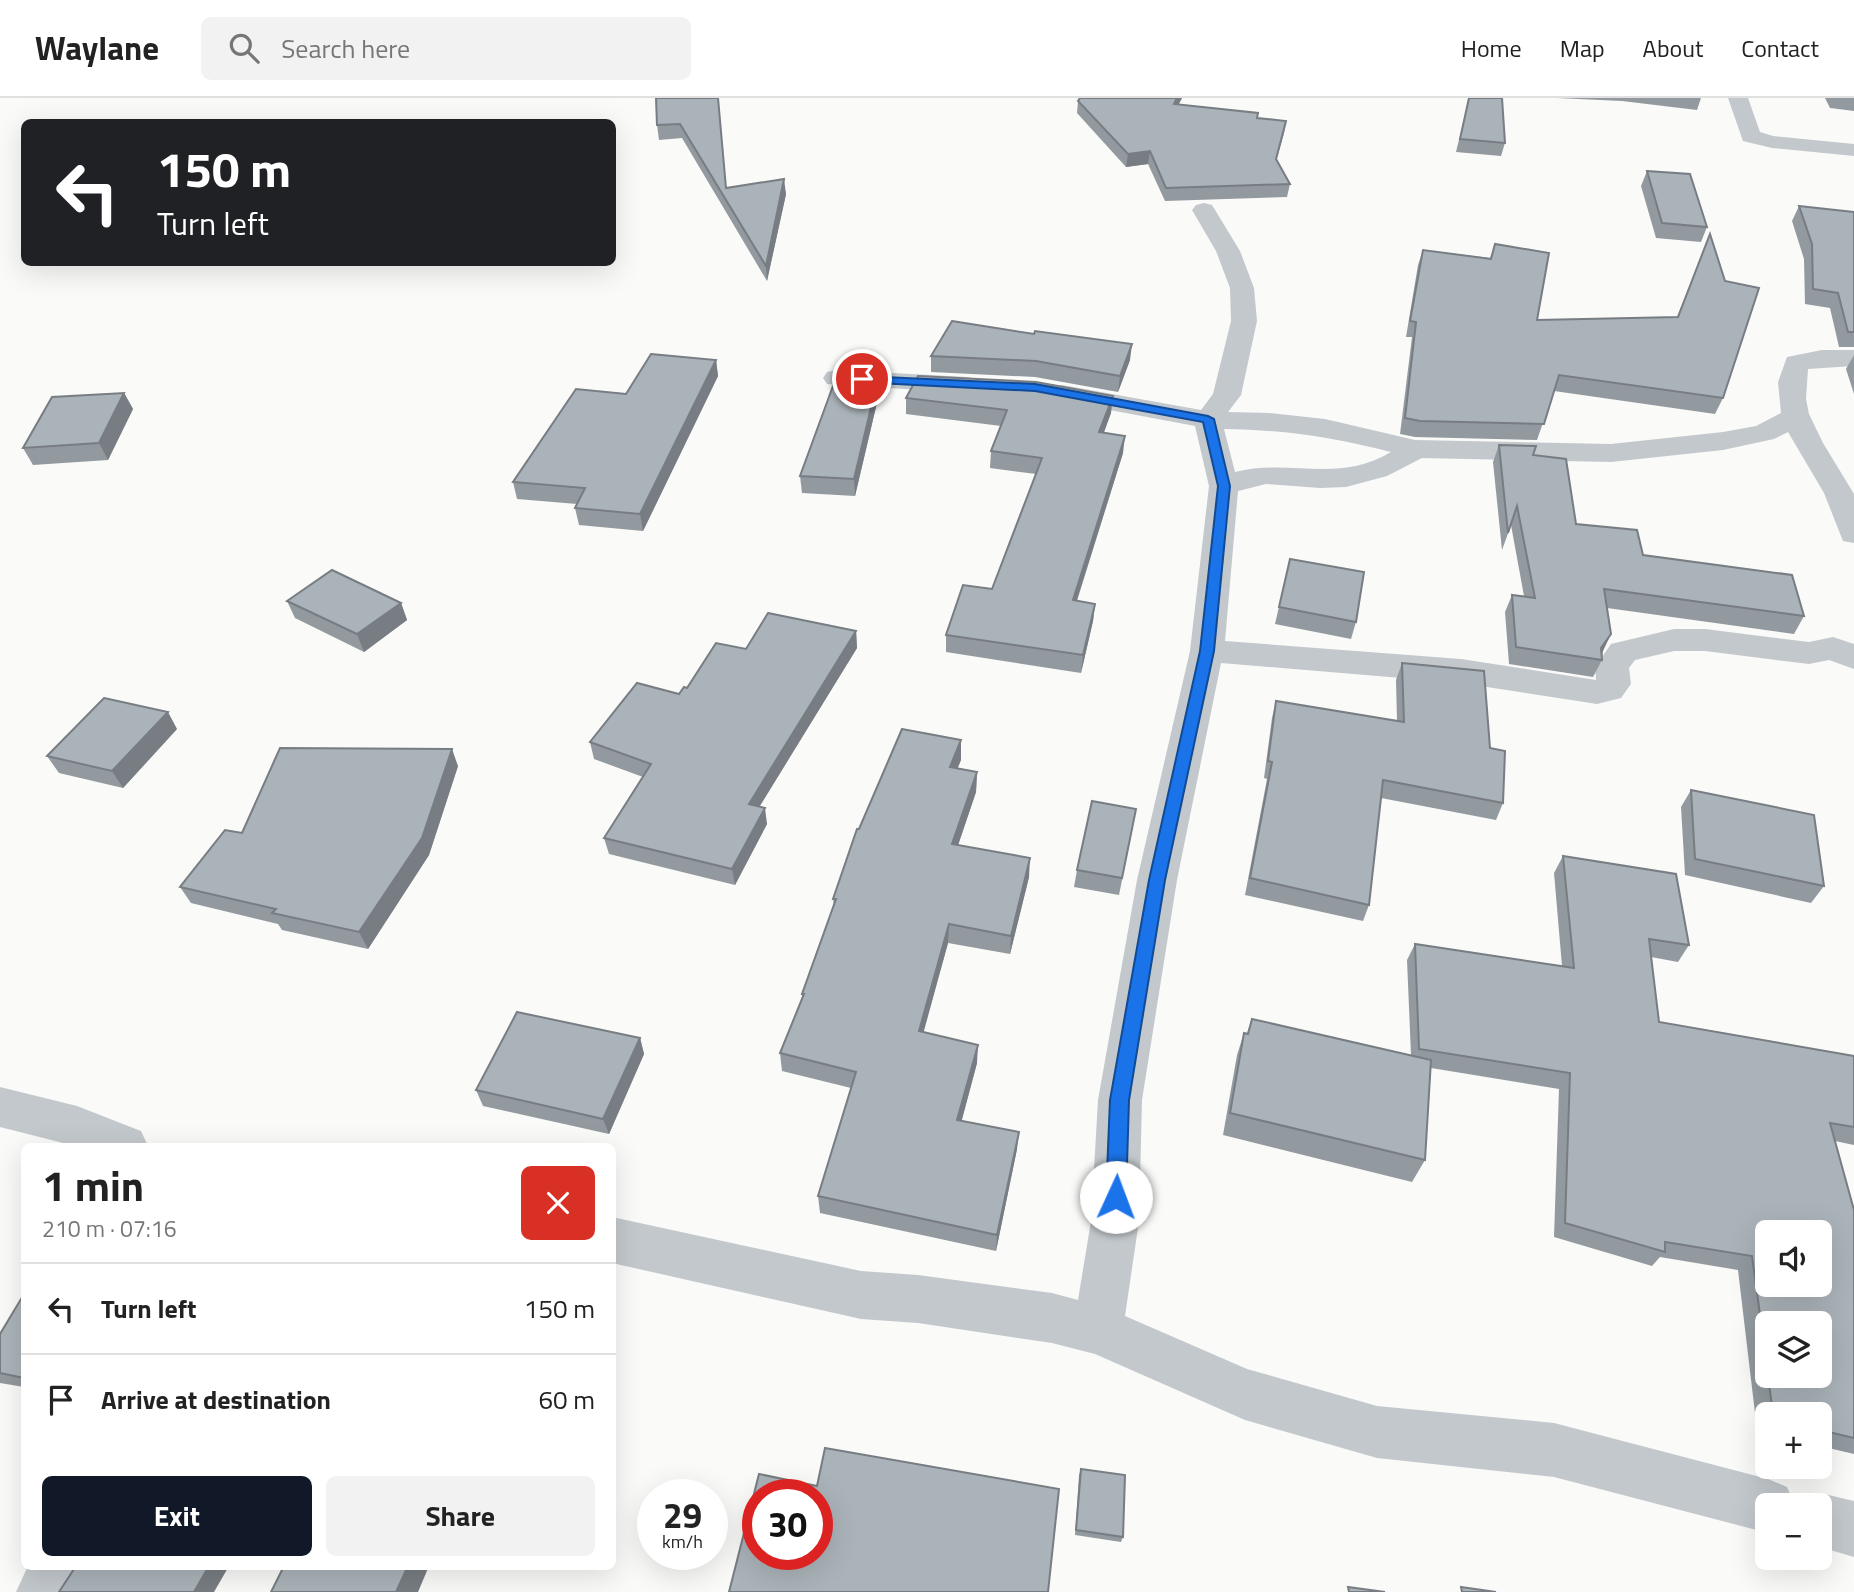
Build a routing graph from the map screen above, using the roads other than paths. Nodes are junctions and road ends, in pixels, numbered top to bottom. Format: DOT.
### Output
graph roads {
  1 [pos="1738,98"];
  2 [pos="1854,150"];
  3 [pos="1204,210"];
  4 [pos="1854,358"];
  5 [pos="837,378"];
  6 [pos="995,386"];
  7 [pos="1035,388"];
  8 [pos="1794,417"];
  9 [pos="1208,419"];
  10 [pos="1415,449"];
  11 [pos="1224,486"];
  12 [pos="1854,534"];
  13 [pos="1207,651"];
  14 [pos="1854,658"];
  15 [pos="0,1107"];
  16 [pos="118,1143"];
  17 [pos="616,1241"];
  18 [pos="1098,1330"];
  19 [pos="1755,1503"];
  20 [pos="1832,1523"];
  21 [pos="1854,1529"];
  22 [pos="59,1570"];
  23 [pos="44,1592"];
  1 -- 2 [label="street"];
  3 -- 9 [label="street"];
  4 -- 8 [label="street"];
  5 -- 6 [label="street"];
  7 -- 9 [label="street"];
  8 -- 10 [label="street"];
  8 -- 12 [label="street"];
  9 -- 10 [label="street"];
  9 -- 11 [label="street"];
  10 -- 11 [label="street"];
  11 -- 13 [label="street"];
  13 -- 14 [label="street"];
  13 -- 18 [label="street"];
  15 -- 16 [label="street"];
  17 -- 18 [label="street"];
  18 -- 19 [label="street"];
  20 -- 21 [label="street"];
  22 -- 23 [label="street"];
}
